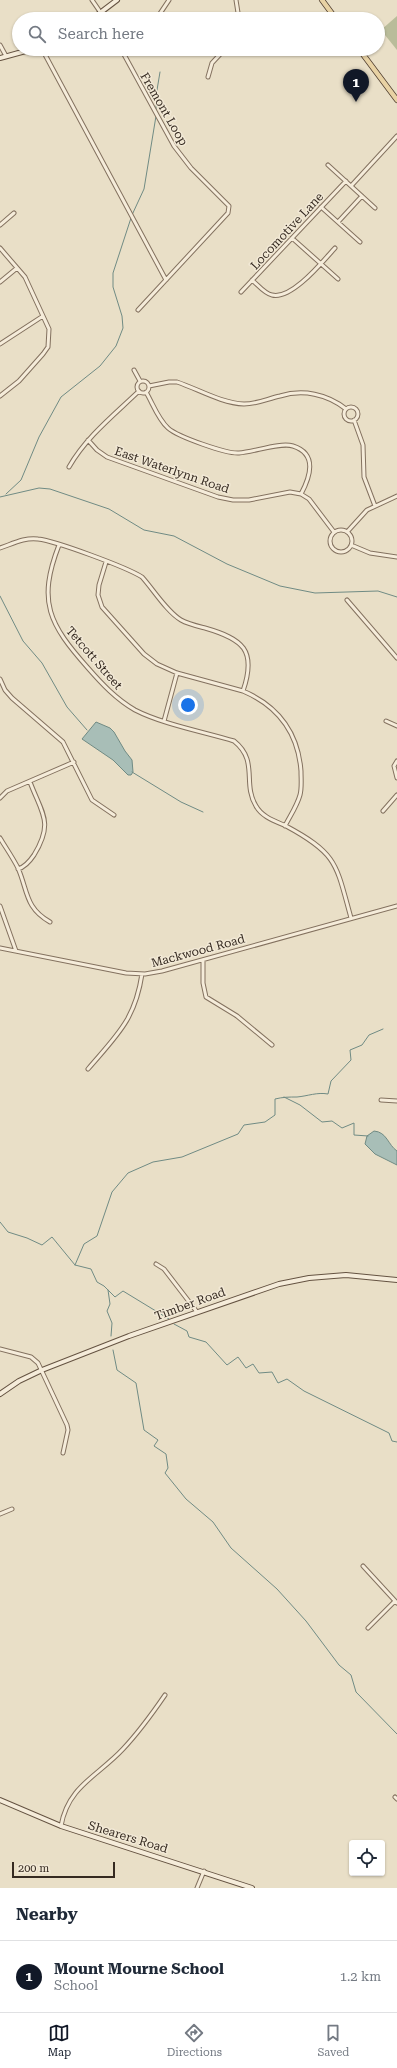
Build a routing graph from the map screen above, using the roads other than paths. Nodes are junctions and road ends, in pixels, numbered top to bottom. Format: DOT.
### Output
graph roads {
  1 [pos="92,0"];
  2 [pos="117,0"];
  3 [pos="169,0"];
  4 [pos="236,0"];
  5 [pos="322,0"];
  6 [pos="102,12"];
  7 [pos="161,12"];
  8 [pos="237,12"];
  9 [pos="331,12"];
  10 [pos="0,45"];
  11 [pos="12,54"];
  12 [pos="6,56"];
  13 [pos="46,56"];
  14 [pos="125,56"];
  15 [pos="218,56"];
  16 [pos="364,56"];
  17 [pos="0,58"];
  18 [pos="208,77"];
  19 [pos="397,100"];
  20 [pos="397,136"];
  21 [pos="328,165"];
  22 [pos="346,181"];
  23 [pos="351,186"];
  24 [pos="362,196"];
  25 [pos="321,207"];
  26 [pos="375,208"];
  27 [pos="14,214"];
  28 [pos="338,222"];
  29 [pos="0,225"];
  30 [pos="292,238"];
  31 [pos="360,242"];
  32 [pos="0,248"];
  33 [pos="335,248"];
  34 [pos="320,264"];
  35 [pos="17,268"];
  36 [pos="338,279"];
  37 [pos="166,280"];
  38 [pos="252,280"];
  39 [pos="0,282"];
  40 [pos="241,292"];
  41 [pos="138,310"];
  42 [pos="43,316"];
  43 [pos="0,344"];
  44 [pos="134,370"];
  45 [pos="140,381"];
  46 [pos="149,386"];
  47 [pos="139,391"];
  48 [pos="146,392"];
  49 [pos="0,396"];
  50 [pos="346,409"];
  51 [pos="354,420"];
  52 [pos="88,440"];
  53 [pos="69,467"];
  54 [pos="301,494"];
  55 [pos="397,496"];
  56 [pos="375,506"];
  57 [pos="334,532"];
  58 [pos="347,532"];
  59 [pos="59,545"];
  60 [pos="351,545"];
  61 [pos="0,548"];
  62 [pos="397,557"];
  63 [pos="106,562"];
  64 [pos="347,600"];
  65 [pos="397,658"];
  66 [pos="177,673"];
  67 [pos="0,679"];
  68 [pos="243,691"];
  69 [pos="164,720"];
  70 [pos="386,721"];
  71 [pos="397,726"];
  72 [pos="397,761"];
  73 [pos="74,762"];
  74 [pos="397,778"];
  75 [pos="30,782"];
  76 [pos="397,795"];
  77 [pos="0,798"];
  78 [pos="383,811"];
  79 [pos="114,815"];
  80 [pos="285,826"];
  81 [pos="0,838"];
  82 [pos="18,869"];
  83 [pos="0,906"];
  84 [pos="397,906"];
  85 [pos="351,918"];
  86 [pos="50,922"];
  87 [pos="0,948"];
  88 [pos="16,951"];
  89 [pos="203,960"];
  90 [pos="142,974"];
  91 [pos="272,1045"];
  92 [pos="88,1069"];
  93 [pos="381,1100"];
  94 [pos="397,1101"];
  95 [pos="156,1264"];
  96 [pos="397,1280"];
  97 [pos="197,1312"];
  98 [pos="0,1349"];
  99 [pos="42,1370"];
  100 [pos="0,1394"];
  101 [pos="63,1453"];
  102 [pos="12,1509"];
  103 [pos="0,1514"];
  104 [pos="363,1566"];
  105 [pos="396,1602"];
  106 [pos="368,1628"];
  107 [pos="165,1695"];
  108 [pos="0,1800"];
  109 [pos="61,1826"];
  110 [pos="204,1871"];
  111 [pos="241,1886"];
  112 [pos="197,1888"];
  113 [pos="252,1888"];
  1 -- 6 [label="street"];
  2 -- 6 [label="street"];
  3 -- 7 [label="street"];
  4 -- 8 [label="street"];
  5 -- 9 [label="main road"];
  10 -- 12 [label="street"];
  11 -- 12 [label="street"];
  12 -- 17 [label="street"];
  13 -- 37 [label="street"];
  14 -- 37 [label="street, Fremont Loop"];
  15 -- 18 [label="street"];
  16 -- 19 [label="main road"];
  20 -- 23 [label="street"];
  21 -- 22 [label="street"];
  22 -- 23 [label="street"];
  22 -- 25 [label="street, Locomotive Lane"];
  23 -- 24 [label="street"];
  24 -- 26 [label="street"];
  24 -- 28 [label="street"];
  25 -- 28 [label="street"];
  25 -- 30 [label="street, Locomotive Lane"];
  27 -- 29 [label="street"];
  28 -- 31 [label="street"];
  30 -- 34 [label="street"];
  30 -- 38 [label="street, Locomotive Lane"];
  32 -- 35 [label="street"];
  33 -- 34 [label="street"];
  34 -- 36 [label="street"];
  34 -- 38 [label="street"];
  35 -- 39 [label="street"];
  35 -- 42 [label="street"];
  37 -- 41 [label="street, Fremont Loop"];
  38 -- 40 [label="street, Locomotive Lane"];
  42 -- 43 [label="street"];
  42 -- 49 [label="street"];
  44 -- 45 [label="street"];
  45 -- 46 [label="street"];
  45 -- 47 [label="street"];
  46 -- 48 [label="street"];
  46 -- 50 [label="street"];
  47 -- 48 [label="street"];
  47 -- 52 [label="street"];
  48 -- 54 [label="street"];
  50 -- 51 [label="street"];
  50 -- 51 [label="street"];
  51 -- 56 [label="street"];
  52 -- 53 [label="street"];
  52 -- 54 [label="street, East Waterlynn Road"];
  54 -- 57 [label="street"];
  55 -- 56 [label="street"];
  56 -- 58 [label="street"];
  57 -- 58 [label="street"];
  57 -- 60 [label="street"];
  58 -- 60 [label="street"];
  59 -- 61 [label="street"];
  59 -- 63 [label="street"];
  59 -- 69 [label="street, Tetcott Street"];
  60 -- 62 [label="street"];
  63 -- 66 [label="street"];
  63 -- 68 [label="street"];
  64 -- 65 [label="street"];
  66 -- 68 [label="street"];
  66 -- 69 [label="street"];
  67 -- 73 [label="street"];
  68 -- 80 [label="street"];
  69 -- 80 [label="street, Tetcott Street"];
  70 -- 71 [label="street"];
  72 -- 74 [label="street"];
  73 -- 75 [label="street"];
  73 -- 79 [label="street"];
  75 -- 77 [label="street"];
  75 -- 82 [label="street"];
  76 -- 78 [label="street"];
  80 -- 85 [label="street, Tetcott Street"];
  81 -- 82 [label="street"];
  82 -- 86 [label="street"];
  83 -- 88 [label="street"];
  84 -- 85 [label="street, Mackwood Road"];
  85 -- 89 [label="street, Mackwood Road"];
  87 -- 88 [label="street, Mackwood Road"];
  88 -- 90 [label="street, Mackwood Road"];
  89 -- 90 [label="street, Mackwood Road"];
  89 -- 91 [label="street"];
  90 -- 92 [label="street"];
  93 -- 94 [label="street"];
  95 -- 97 [label="street"];
  96 -- 97 [label="street, Timber Road"];
  97 -- 99 [label="street, Timber Road"];
  98 -- 99 [label="street"];
  99 -- 100 [label="street, Timber Road"];
  99 -- 101 [label="street"];
  102 -- 103 [label="street"];
  104 -- 105 [label="street"];
  105 -- 106 [label="street"];
  107 -- 109 [label="street"];
  108 -- 109 [label="street, Shearers Road"];
  109 -- 110 [label="street, Shearers Road"];
  110 -- 111 [label="street, Shearers Road"];
  110 -- 112 [label="street"];
  111 -- 113 [label="street, Shearers Road"];
}
